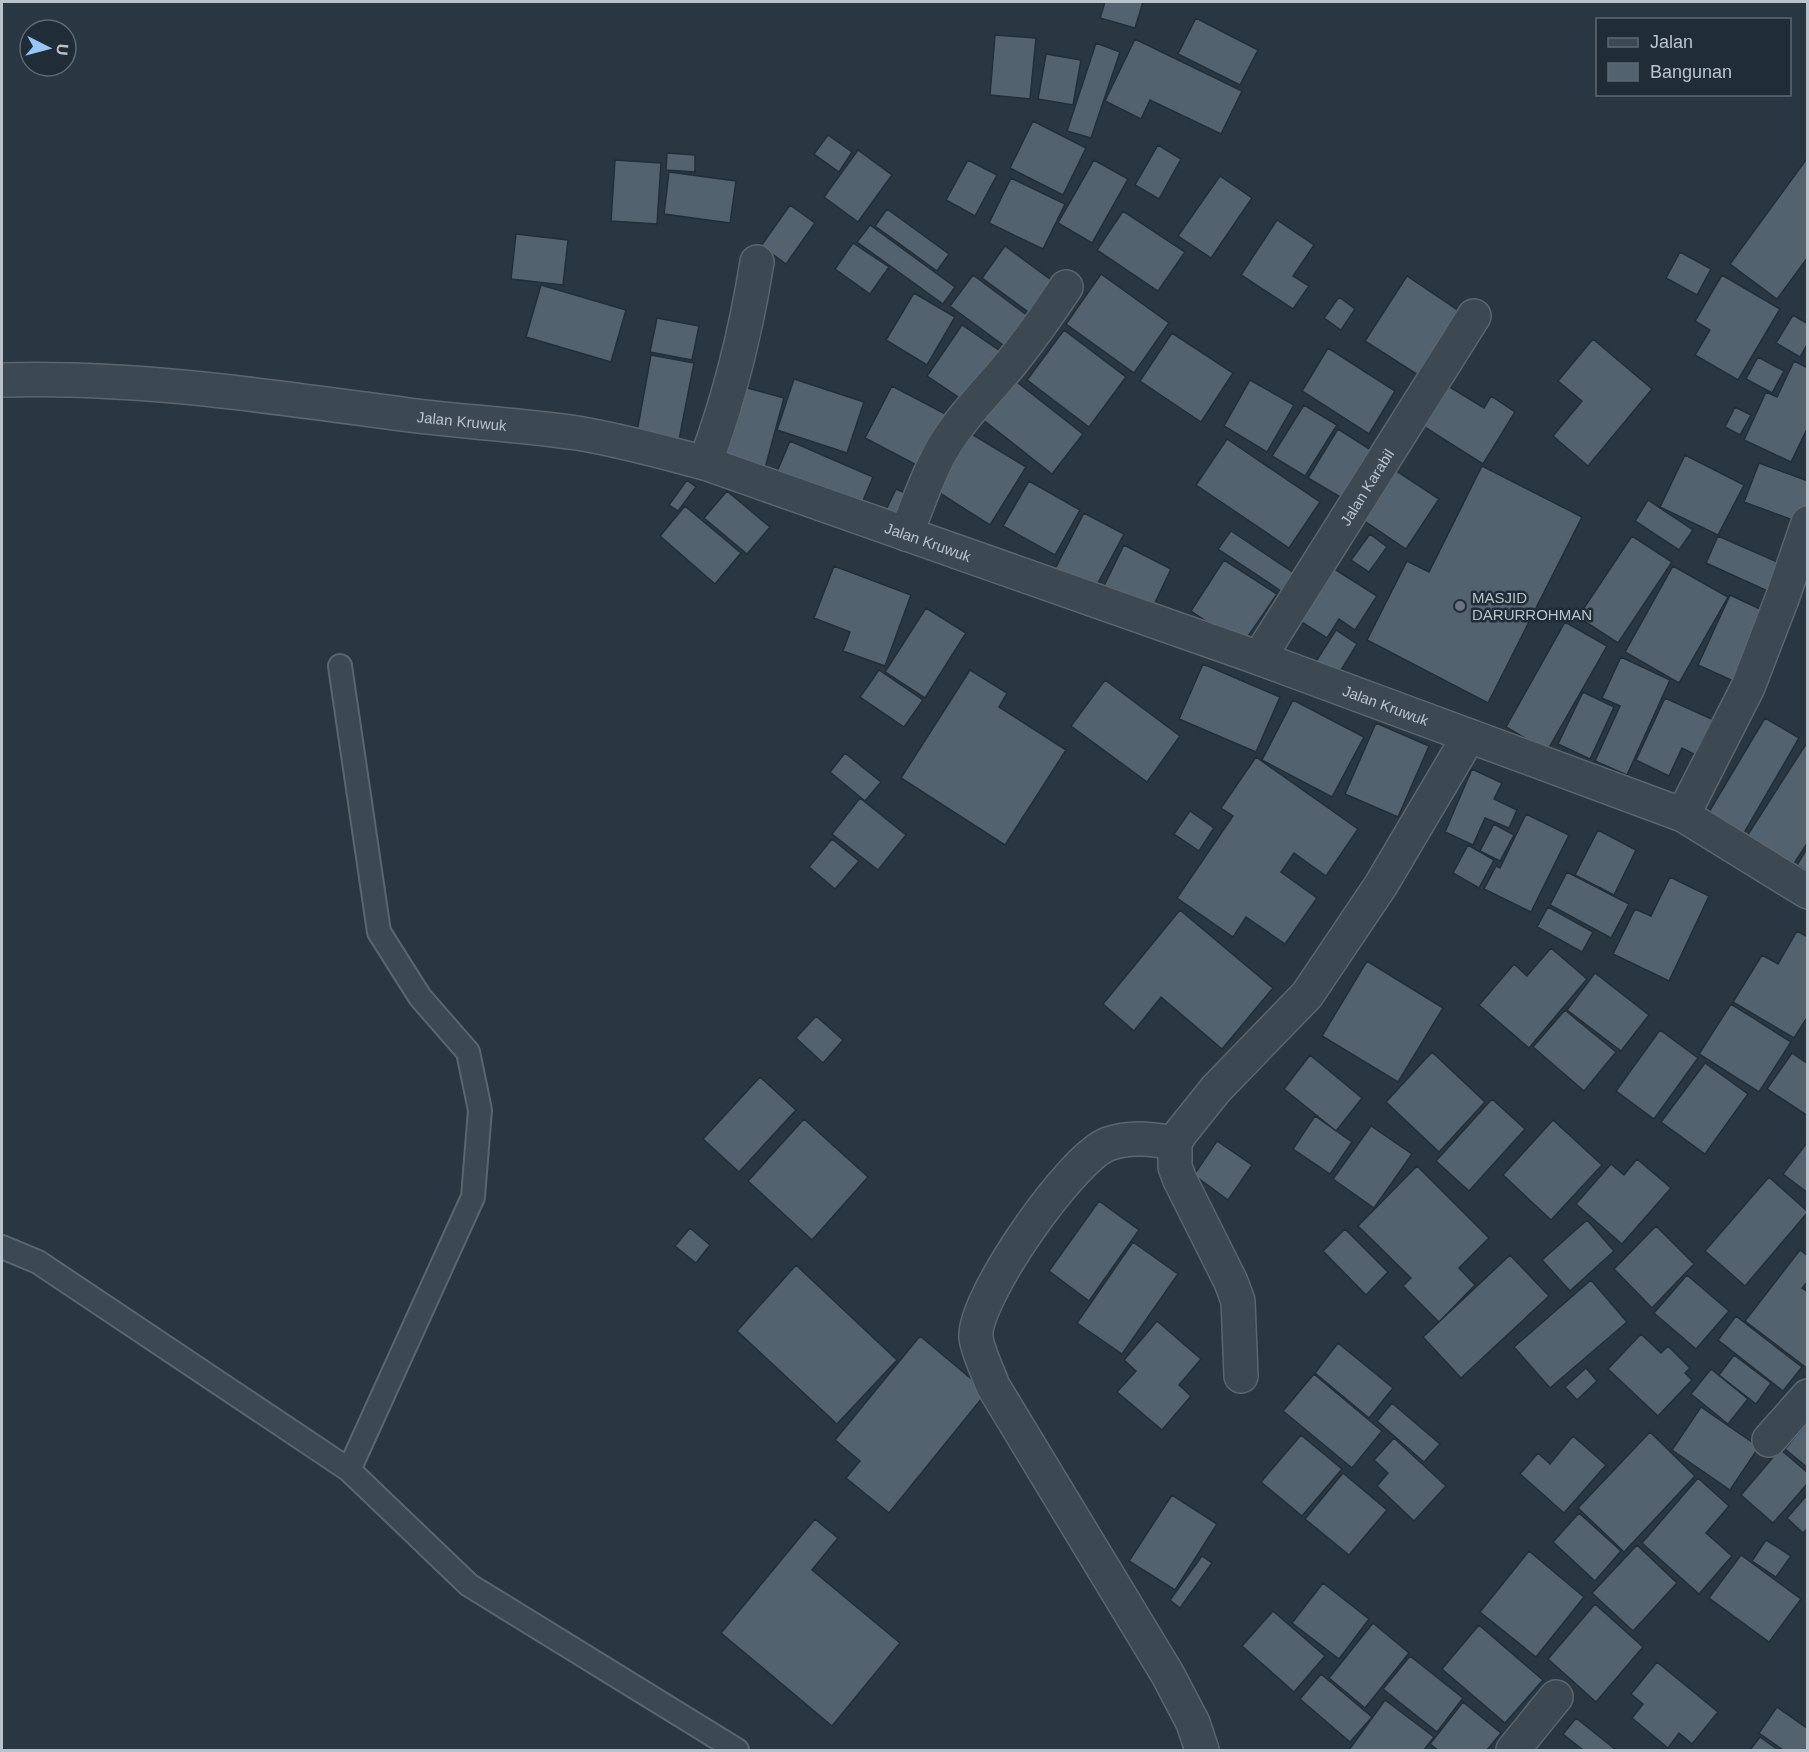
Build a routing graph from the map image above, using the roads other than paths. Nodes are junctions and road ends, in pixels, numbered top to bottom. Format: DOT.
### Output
graph roads {
  1 [pos="757,262"];
  2 [pos="1066,287"];
  3 [pos="1474,315"];
  4 [pos="2,380"];
  5 [pos="705,463"];
  6 [pos="1808,523"];
  7 [pos="906,534"];
  8 [pos="1259,658"];
  9 [pos="340,666"];
  10 [pos="1469,736"];
  11 [pos="1683,815"];
  12 [pos="1808,892"];
  13 [pos="1175,1143"];
  14 [pos="2,1247"];
  15 [pos="1241,1376"];
  16 [pos="1808,1396"];
  17 [pos="1769,1440"];
  18 [pos="349,1470"];
  19 [pos="1556,1697"];
  20 [pos="737,1750"];
  21 [pos="1202,1750"];
  22 [pos="1513,1750"];
  1 -- 5 [label="street"];
  2 -- 7 [label="street"];
  3 -- 8 [label="street, Jalan Karabil"];
  4 -- 5 [label="street, Jalan Kruwuk"];
  5 -- 7 [label="street, Jalan Kruwuk"];
  6 -- 11 [label="street"];
  7 -- 8 [label="street, Jalan Kruwuk"];
  8 -- 10 [label="street, Jalan Kruwuk"];
  9 -- 18 [label="lane"];
  10 -- 11 [label="street, Jalan Kruwuk"];
  10 -- 13 [label="street"];
  11 -- 12 [label="street, Jalan Kruwuk"];
  13 -- 15 [label="street"];
  13 -- 21 [label="street"];
  14 -- 18 [label="lane"];
  16 -- 17 [label="street"];
  18 -- 20 [label="lane"];
  19 -- 22 [label="street"];
}
